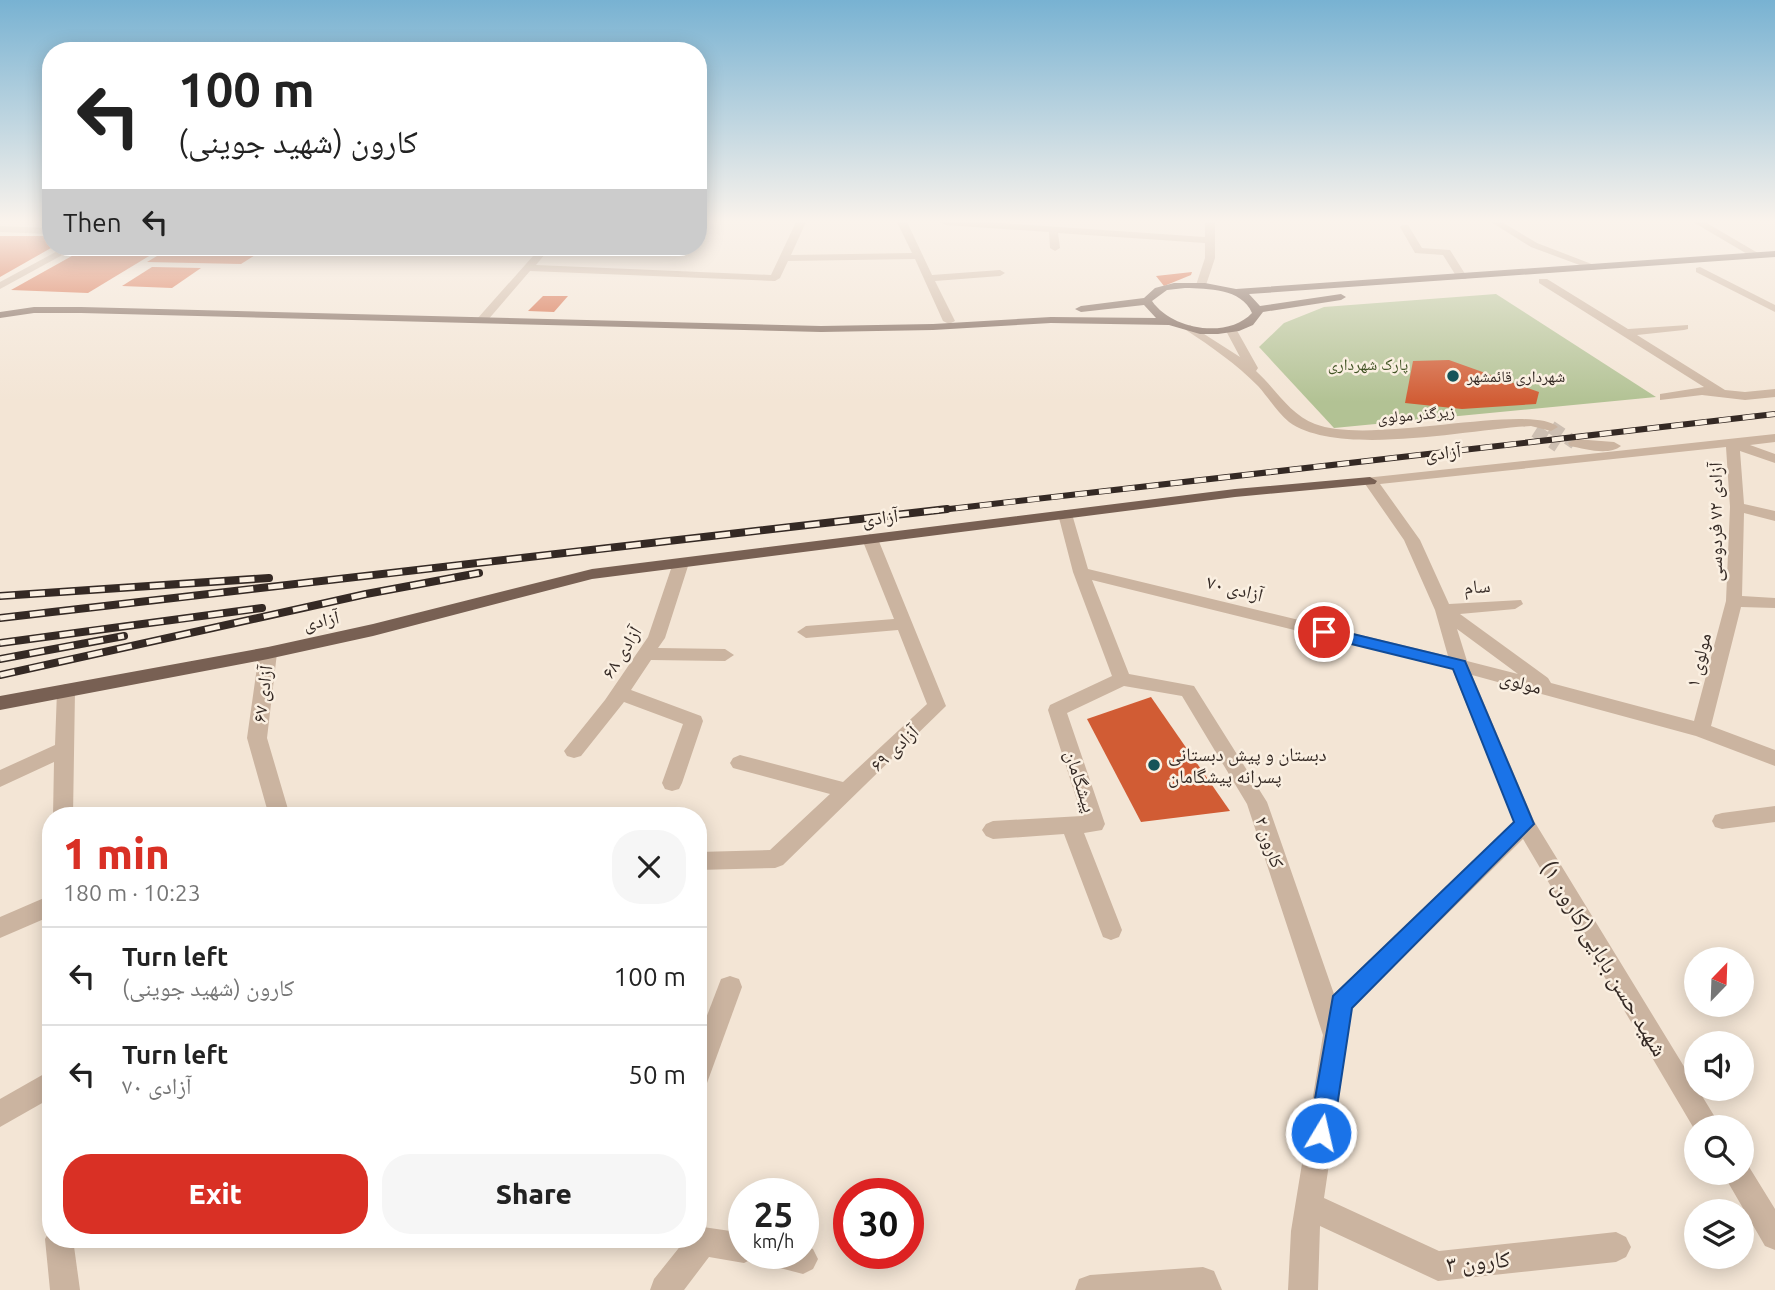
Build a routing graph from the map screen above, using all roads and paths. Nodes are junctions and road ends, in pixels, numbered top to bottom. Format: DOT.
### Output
graph roads {
  1 [pos="515,282"];
  2 [pos="931,282"];
  3 [pos="1383,282"];
  4 [pos="1470,282"];
  5 [pos="1528,282"];
  6 [pos="1546,282"];
  7 [pos="1723,282"];
  8 [pos="1201,285"];
  9 [pos="1476,286"];
  10 [pos="1234,292"];
  11 [pos="1147,301"];
  12 [pos="0,305"];
  13 [pos="1775,309"];
  14 [pos="1258,310"];
  15 [pos="0,315"];
  16 [pos="484,318"];
  17 [pos="949,321"];
  18 [pos="1171,322"];
  19 [pos="1684,327"];
  20 [pos="1190,328"];
  21 [pos="1231,330"];
  22 [pos="1626,332"];
  23 [pos="1261,383"];
  24 [pos="1775,393"];
  25 [pos="1723,394"];
  26 [pos="1665,397"];
  27 [pos="1509,422"];
  28 [pos="1550,427"];
  29 [pos="1535,431"];
  30 [pos="1775,438"];
  31 [pos="1575,443"];
  32 [pos="1733,443"];
  33 [pos="1558,446"];
  34 [pos="1775,460"];
  35 [pos="1370,481"];
  36 [pos="1737,507"];
  37 [pos="1065,514"];
  38 [pos="1775,516"];
  39 [pos="870,539"];
  40 [pos="681,563"];
  41 [pos="1081,572"];
  42 [pos="1734,601"];
  43 [pos="1775,603"];
  44 [pos="1515,604"];
  45 [pos="1443,610"];
  46 [pos="904,624"];
  47 [pos="806,632"];
  48 [pos="268,653"];
  49 [pos="646,654"];
  50 [pos="725,655"];
  51 [pos="1459,665"];
  52 [pos="1122,679"];
  53 [pos="1552,690"];
  54 [pos="66,691"];
  55 [pos="620,693"];
  56 [pos="0,703"];
  57 [pos="1702,730"];
  58 [pos="65,749"];
  59 [pos="574,751"];
  60 [pos="1775,758"];
  61 [pos="740,763"];
  62 [pos="0,779"];
  63 [pos="672,783"];
  64 [pos="847,791"];
  65 [pos="63,807"];
  66 [pos="277,807"];
  67 [pos="1775,814"];
  68 [pos="1722,821"];
  69 [pos="1525,824"];
  70 [pos="1071,826"];
  71 [pos="993,831"];
  72 [pos="707,861"];
  73 [pos="42,909"];
  74 [pos="0,928"];
  75 [pos="1111,930"];
  76 [pos="730,987"];
  77 [pos="1336,1035"];
  78 [pos="707,1050"];
  79 [pos="42,1088"];
  80 [pos="0,1114"];
  81 [pos="1701,1115"];
  82 [pos="1744,1185"];
  83 [pos="1310,1206"];
  84 [pos="707,1235"];
  85 [pos="1775,1236"];
  86 [pos="728,1242"];
  87 [pos="1616,1247"];
  88 [pos="60,1248"];
  89 [pos="692,1248"];
  90 [pos="65,1290"];
  91 [pos="665,1290"];
  92 [pos="1090,1290"];
  93 [pos="1207,1290"];
  94 [pos="1303,1290"];
  1 -- 16 [label="street"];
  2 -- 17 [label="street"];
  3 -- 10 [label="main road"];
  4 -- 9 [label="main road"];
  5 -- 9 [label="main road"];
  6 -- 22 [label="street"];
  7 -- 13 [label="street"];
  8 -- 10 [label="main road"];
  8 -- 11 [label="main road"];
  9 -- 14 [label="main road"];
  10 -- 14 [label="main road"];
  11 -- 17 [label="main road"];
  11 -- 18 [label="main road"];
  12 -- 16 [label="main road"];
  14 -- 21 [label="main road"];
  15 -- 18 [label="main road"];
  16 -- 17 [label="main road"];
  18 -- 20 [label="main road"];
  19 -- 22 [label="street"];
  20 -- 21 [label="main road"];
  20 -- 23 [label="street"];
  21 -- 23 [label="street"];
  22 -- 25 [label="street"];
  23 -- 27 [label="street, زیرگذر مولوی"];
  24 -- 25 [label="street"];
  25 -- 26 [label="street"];
  27 -- 28 [label="street, زیرگذر مولوی"];
  27 -- 29 [label="street, زیرگذر مولوی"];
  30 -- 32 [label="street, آزادی"];
  31 -- 32 [label="street"];
  32 -- 34 [label="street"];
  32 -- 35 [label="street, آزادی"];
  32 -- 36 [label="street, آزادی ۷۲ فردوسی"];
  33 -- 35 [label="street"];
  35 -- 37 [label="main road, آزادی"];
  35 -- 45 [label="street"];
  36 -- 38 [label="street"];
  36 -- 42 [label="street, آزادی ۷۲ فردوسی"];
  37 -- 39 [label="main road, آزادی"];
  37 -- 41 [label="street"];
  39 -- 40 [label="main road, آزادی"];
  39 -- 46 [label="street, آزادی ۶۹"];
  40 -- 48 [label="main road, آزادی"];
  40 -- 49 [label="street, آزادی ۶۸"];
  41 -- 51 [label="street, آزادی ۷۰"];
  41 -- 52 [label="street"];
  42 -- 43 [label="street"];
  42 -- 57 [label="street, مولوی ۱"];
  44 -- 45 [label="street, سام"];
  45 -- 51 [label="street"];
  45 -- 53 [label="street"];
  46 -- 47 [label="street"];
  46 -- 64 [label="street, آزادی ۶۹"];
  48 -- 54 [label="main road, آزادی"];
  48 -- 66 [label="street, آزادی ۶۷"];
  49 -- 50 [label="street"];
  49 -- 55 [label="street, آزادی ۶۸"];
  51 -- 53 [label="street, مولوی"];
  51 -- 69 [label="street, شهید حسن بابایی(کارون ۱)"];
  52 -- 70 [label="street, پیشگامان"];
  52 -- 77 [label="street, کارون ۲"];
  53 -- 57 [label="street, مولوی"];
  54 -- 56 [label="main road, آزادی"];
  54 -- 58 [label="street"];
  55 -- 59 [label="street, آزادی ۶۸"];
  55 -- 63 [label="street"];
  57 -- 60 [label="street, مولوی"];
  58 -- 62 [label="street"];
  58 -- 65 [label="street"];
  61 -- 64 [label="street"];
  64 -- 72 [label="street, آزادی ۶۹"];
  67 -- 68 [label="street"];
  69 -- 77 [label="street"];
  69 -- 81 [label="street, شهید حسن بابایی(کارون ۱)"];
  70 -- 71 [label="street, پیشگامان"];
  70 -- 75 [label="street"];
  73 -- 74 [label="street"];
  76 -- 78 [label="street"];
  77 -- 83 [label="street"];
  79 -- 80 [label="street"];
  82 -- 85 [label="street"];
  83 -- 87 [label="street, کارون ۳"];
  83 -- 94 [label="street"];
  84 -- 86 [label="street"];
  88 -- 90 [label="street"];
  89 -- 91 [label="street"];
  92 -- 93 [label="street"];
}
